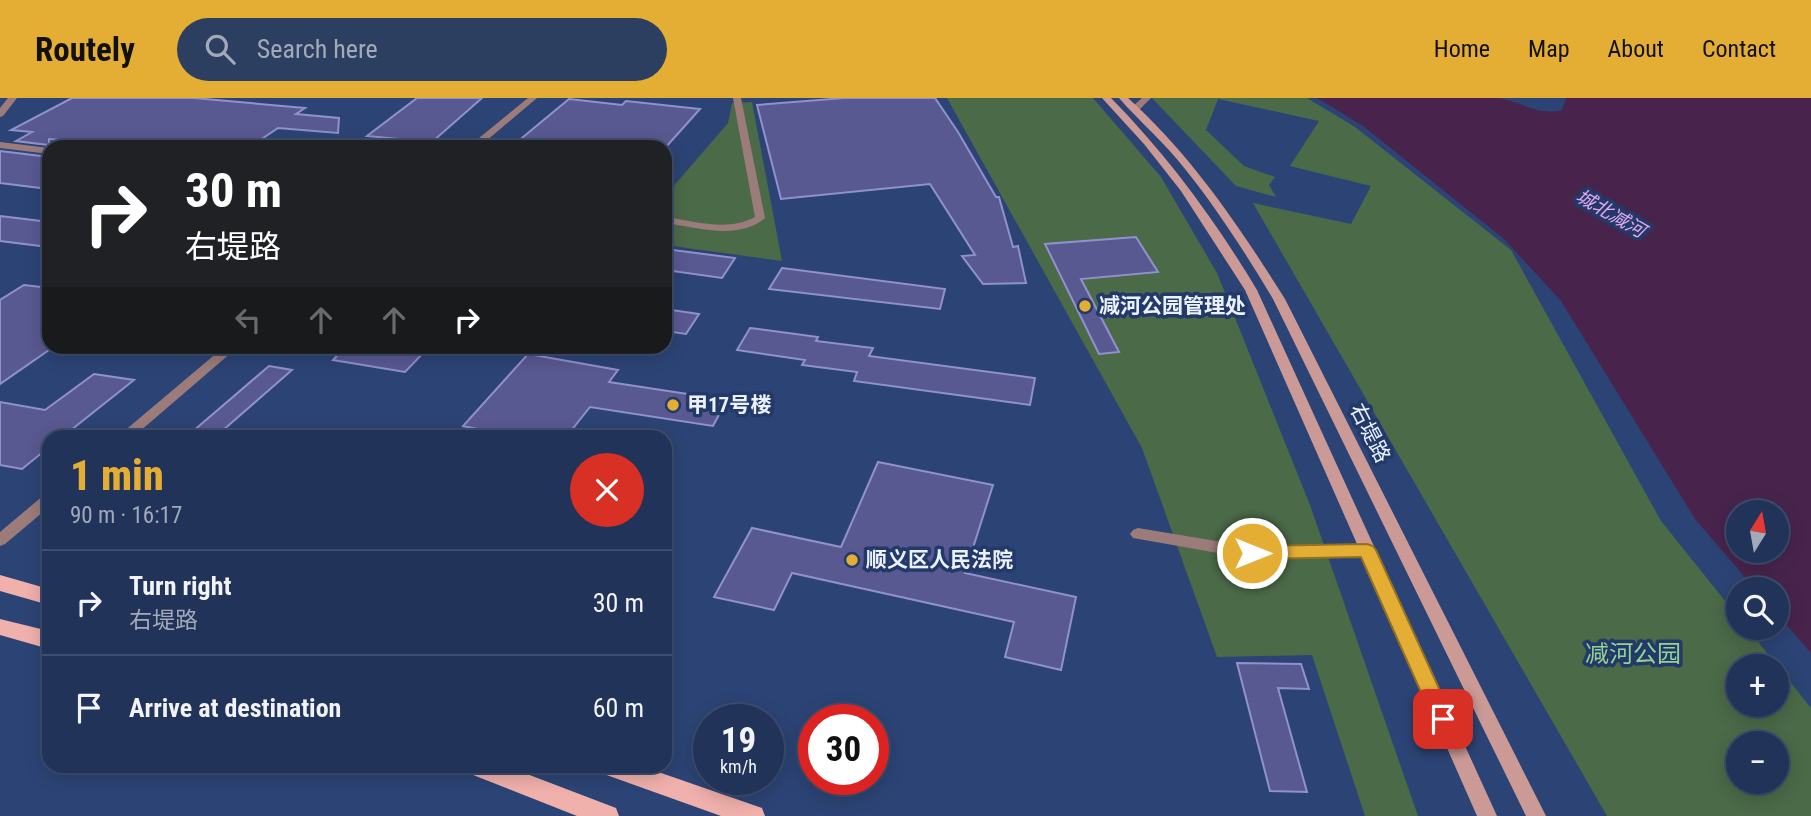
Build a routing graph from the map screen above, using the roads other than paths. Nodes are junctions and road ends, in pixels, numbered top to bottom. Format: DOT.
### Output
graph roads {
  1 [pos="13,98"];
  2 [pos="533,98"];
  3 [pos="737,98"];
  4 [pos="1106,98"];
  5 [pos="1123,98"];
  6 [pos="1147,98"];
  7 [pos="1135,109"];
  8 [pos="0,114"];
  9 [pos="482,140"];
  10 [pos="0,145"];
  11 [pos="42,150"];
  12 [pos="672,221"];
  13 [pos="223,354"];
  14 [pos="133,430"];
  15 [pos="42,505"];
  16 [pos="1138,534"];
  17 [pos="0,540"];
  18 [pos="1367,550"];
  19 [pos="0,583"];
  20 [pos="42,595"];
  21 [pos="0,627"];
  22 [pos="42,638"];
  23 [pos="494,773"];
  24 [pos="629,773"];
  25 [pos="607,816"];
  26 [pos="753,816"];
  27 [pos="1487,816"];
  28 [pos="1536,816"];
  1 -- 8 [label="street"];
  2 -- 9 [label="street"];
  3 -- 12 [label="street"];
  4 -- 18 [label="main road"];
  5 -- 7 [label="main road, 右堤路"];
  6 -- 7 [label="street"];
  7 -- 28 [label="main road, 右堤路"];
  10 -- 11 [label="street"];
  13 -- 14 [label="street"];
  15 -- 17 [label="street"];
  16 -- 18 [label="street"];
  18 -- 27 [label="main road"];
  19 -- 20 [label="main road"];
  21 -- 22 [label="main road"];
  23 -- 25 [label="main road"];
  24 -- 26 [label="main road"];
}
